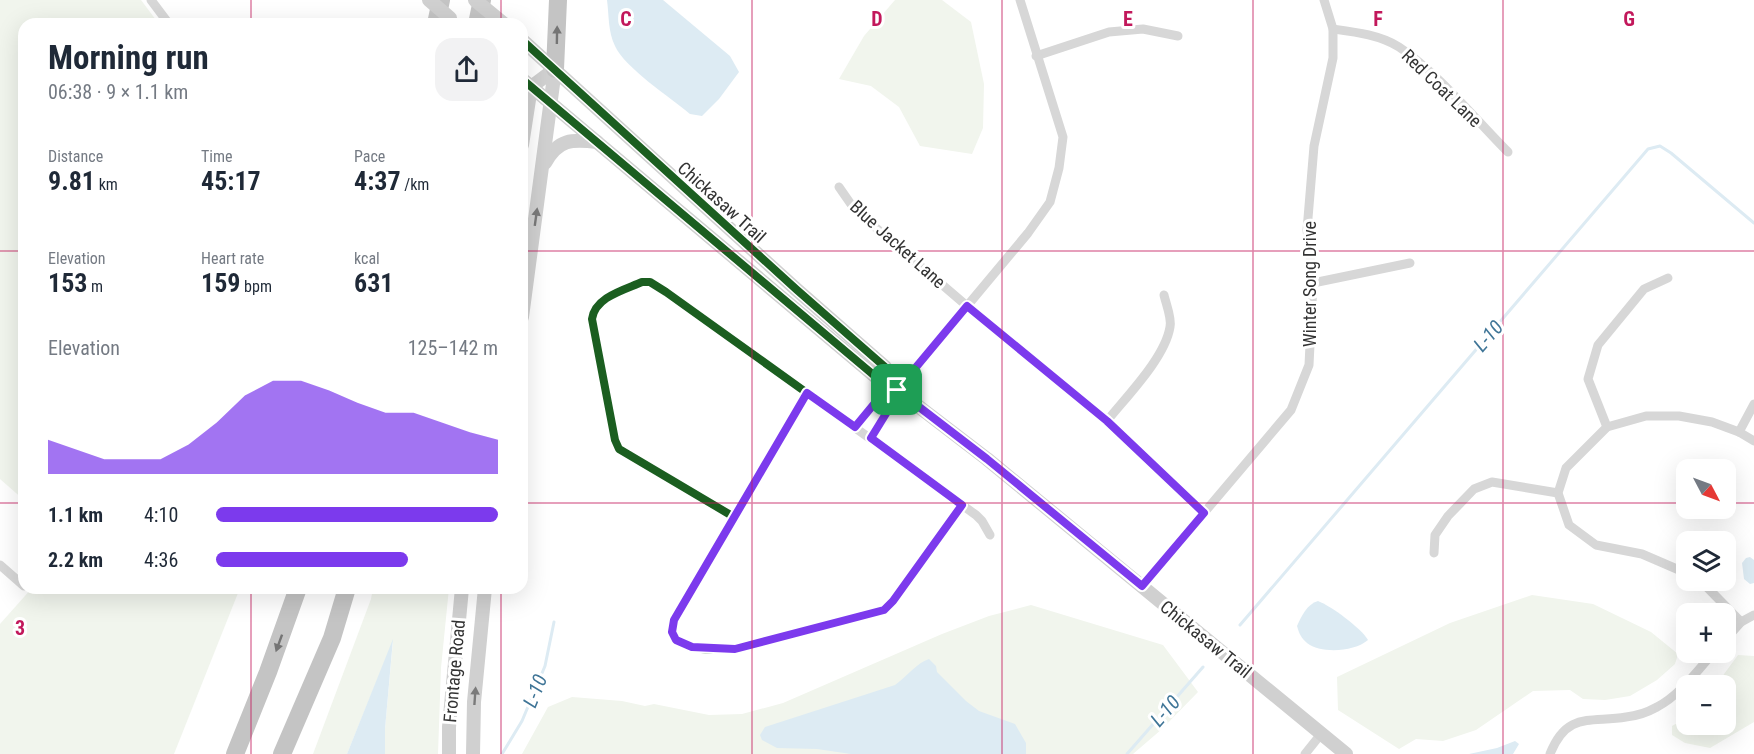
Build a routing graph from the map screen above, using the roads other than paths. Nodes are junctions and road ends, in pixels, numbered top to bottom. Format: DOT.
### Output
graph roads {
  1 [pos="151,0"];
  2 [pos="429,0"];
  3 [pos="441,0"];
  4 [pos="475,0"];
  5 [pos="482,0"];
  6 [pos="558,0"];
  7 [pos="1020,0"];
  8 [pos="1324,0"];
  9 [pos="164,18"];
  10 [pos="437,18"];
  11 [pos="451,18"];
  12 [pos="478,18"];
  13 [pos="497,18"];
  14 [pos="1333,29"];
  15 [pos="1178,36"];
  16 [pos="528,45"];
  17 [pos="1036,56"];
  18 [pos="555,69"];
  19 [pos="528,82"];
  20 [pos="528,85"];
  21 [pos="549,102"];
  22 [pos="597,142"];
  23 [pos="1508,152"];
  24 [pos="543,168"];
  25 [pos="839,187"];
  26 [pos="1410,263"];
  27 [pos="528,274"];
  28 [pos="1668,278"];
  29 [pos="1313,283"];
  30 [pos="1164,295"];
  31 [pos="967,306"];
  32 [pos="897,390"];
  33 [pos="807,393"];
  34 [pos="1754,404"];
  35 [pos="1107,421"];
  36 [pos="855,427"];
  37 [pos="1607,427"];
  38 [pos="1739,432"];
  39 [pos="871,438"];
  40 [pos="1754,441"];
  41 [pos="1558,493"];
  42 [pos="962,505"];
  43 [pos="1204,513"];
  44 [pos="734,517"];
  45 [pos="990,535"];
  46 [pos="1434,553"];
  47 [pos="0,565"];
  48 [pos="1676,569"];
  49 [pos="18,580"];
  50 [pos="1142,586"];
  51 [pos="1711,591"];
  52 [pos="296,594"];
  53 [pos="345,594"];
  54 [pos="461,594"];
  55 [pos="483,594"];
  56 [pos="1754,615"];
  57 [pos="1741,622"];
  58 [pos="1736,628"];
  59 [pos="332,638"];
  60 [pos="1703,663"];
  61 [pos="1321,734"];
  62 [pos="1331,749"];
  63 [pos="235,754"];
  64 [pos="282,754"];
  65 [pos="291,754"];
  66 [pos="449,754"];
  67 [pos="473,754"];
  68 [pos="1305,754"];
  69 [pos="1346,754"];
  70 [pos="1550,754"];
  1 -- 9 [label="street"];
  2 -- 11 [label="street, bridge"];
  3 -- 10 [label="highway"];
  4 -- 13 [label="street, bridge"];
  5 -- 12 [label="highway"];
  18 -- 6 [label="highway, one-way"];
  7 -- 17 [label="street"];
  8 -- 14 [label="street, Winter Song Drive"];
  14 -- 23 [label="street, Red Coat Lane"];
  14 -- 29 [label="street, Winter Song Drive"];
  15 -- 17 [label="street"];
  16 -- 18 [label="street, Chickasaw Trail"];
  17 -- 31 [label="street"];
  18 -- 19 [label="street"];
  18 -- 21 [label="street"];
  18 -- 32 [label="street, Chickasaw Trail"];
  20 -- 21 [label="street, Chickasaw Trail"];
  21 -- 22 [label="street, Chickasaw Trail"];
  21 -- 24 [label="street"];
  22 -- 24 [label="street"];
  22 -- 32 [label="street, Chickasaw Trail"];
  27 -- 24 [label="street, one-way"];
  25 -- 31 [label="street, Blue Jacket Lane"];
  26 -- 29 [label="street"];
  28 -- 37 [label="street"];
  29 -- 43 [label="street, Winter Song Drive"];
  30 -- 35 [label="street"];
  31 -- 32 [label="street"];
  31 -- 35 [label="street, Blue Jacket Lane"];
  32 -- 36 [label="street"];
  32 -- 39 [label="street"];
  32 -- 50 [label="street, Chickasaw Trail"];
  33 -- 36 [label="street"];
  33 -- 44 [label="street"];
  33 -- 44 [label="street"];
  34 -- 38 [label="street"];
  35 -- 43 [label="street, Blue Jacket Lane"];
  36 -- 39 [label="street"];
  37 -- 38 [label="street"];
  37 -- 41 [label="street"];
  38 -- 40 [label="street"];
  39 -- 42 [label="street"];
  41 -- 46 [label="street"];
  41 -- 48 [label="street"];
  42 -- 44 [label="street"];
  42 -- 45 [label="street"];
  43 -- 50 [label="street, Winter Song Drive"];
  47 -- 49 [label="street"];
  50 -- 61 [label="street, Chickasaw Trail"];
  51 -- 57 [label="street"];
  52 -- 63 [label="highway, one-way"];
  53 -- 59 [label="highway"];
  54 -- 66 [label="street, Frontage Road"];
  67 -- 55 [label="street, Frontage Road, one-way"];
  56 -- 57 [label="street"];
  57 -- 58 [label="street"];
  59 -- 64 [label="highway"];
  59 -- 65 [label="highway"];
  60 -- 70 [label="street"];
  61 -- 62 [label="street, Chickasaw Trail"];
  61 -- 68 [label="street"];
  62 -- 69 [label="street, Chickasaw Trail"];
}
